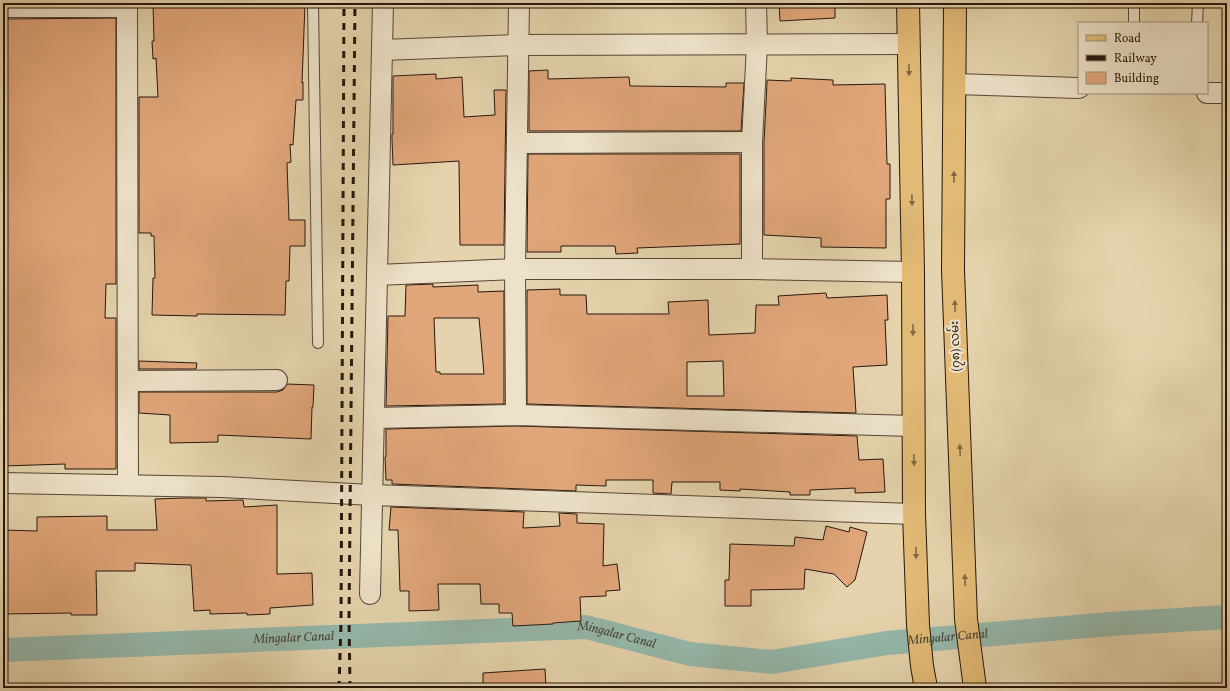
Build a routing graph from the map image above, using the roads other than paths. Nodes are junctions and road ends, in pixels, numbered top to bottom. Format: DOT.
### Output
graph roads {
  1 [pos="313,3"];
  2 [pos="382,3"];
  3 [pos="519,3"];
  4 [pos="756,3"];
  5 [pos="908,3"];
  6 [pos="955,3"];
  7 [pos="1134,3"];
  8 [pos="1198,3"];
  9 [pos="127,5"];
  10 [pos="3,7"];
  11 [pos="1134,22"];
  12 [pos="1197,22"];
  13 [pos="757,44"];
  14 [pos="908,44"];
  15 [pos="519,45"];
  16 [pos="382,50"];
  17 [pos="955,84"];
  18 [pos="1078,88"];
  19 [pos="1208,93"];
  20 [pos="1227,93"];
  21 [pos="752,142"];
  22 [pos="518,143"];
  23 [pos="515,269"];
  24 [pos="752,269"];
  25 [pos="913,272"];
  26 [pos="377,275"];
  27 [pos="318,343"];
  28 [pos="276,380"];
  29 [pos="128,381"];
  30 [pos="516,415"];
  31 [pos="374,418"];
  32 [pos="914,426"];
  33 [pos="3,484"];
  34 [pos="128,485"];
  35 [pos="372,495"];
  36 [pos="914,514"];
  37 [pos="370,594"];
  38 [pos="926,688"];
  39 [pos="975,688"];
  1 -- 27 [label="lane"];
  2 -- 16 [label="street"];
  3 -- 15 [label="street"];
  4 -- 13 [label="street"];
  5 -- 14 [label="main road"];
  6 -- 17 [label="main road, (၇၈) လမ်း"];
  7 -- 11 [label="lane"];
  8 -- 12 [label="lane"];
  9 -- 10 [label="street"];
  9 -- 29 [label="street"];
  13 -- 14 [label="street"];
  13 -- 15 [label="street"];
  13 -- 21 [label="street"];
  14 -- 25 [label="main road, one-way"];
  15 -- 16 [label="street"];
  15 -- 22 [label="street"];
  16 -- 26 [label="street"];
  17 -- 18 [label="street"];
  39 -- 17 [label="main road, (၇၈) လမ်း, one-way"];
  19 -- 20 [label="street"];
  21 -- 22 [label="street"];
  21 -- 24 [label="street"];
  22 -- 23 [label="street"];
  23 -- 24 [label="street"];
  23 -- 26 [label="street"];
  23 -- 30 [label="street"];
  24 -- 25 [label="street"];
  25 -- 32 [label="main road, one-way"];
  26 -- 31 [label="street"];
  28 -- 29 [label="street"];
  29 -- 34 [label="street"];
  30 -- 31 [label="street"];
  30 -- 32 [label="street"];
  31 -- 35 [label="street"];
  32 -- 36 [label="main road, one-way"];
  33 -- 34 [label="street"];
  34 -- 35 [label="street"];
  35 -- 36 [label="street"];
  35 -- 37 [label="street"];
  36 -- 38 [label="main road, one-way"];
}
